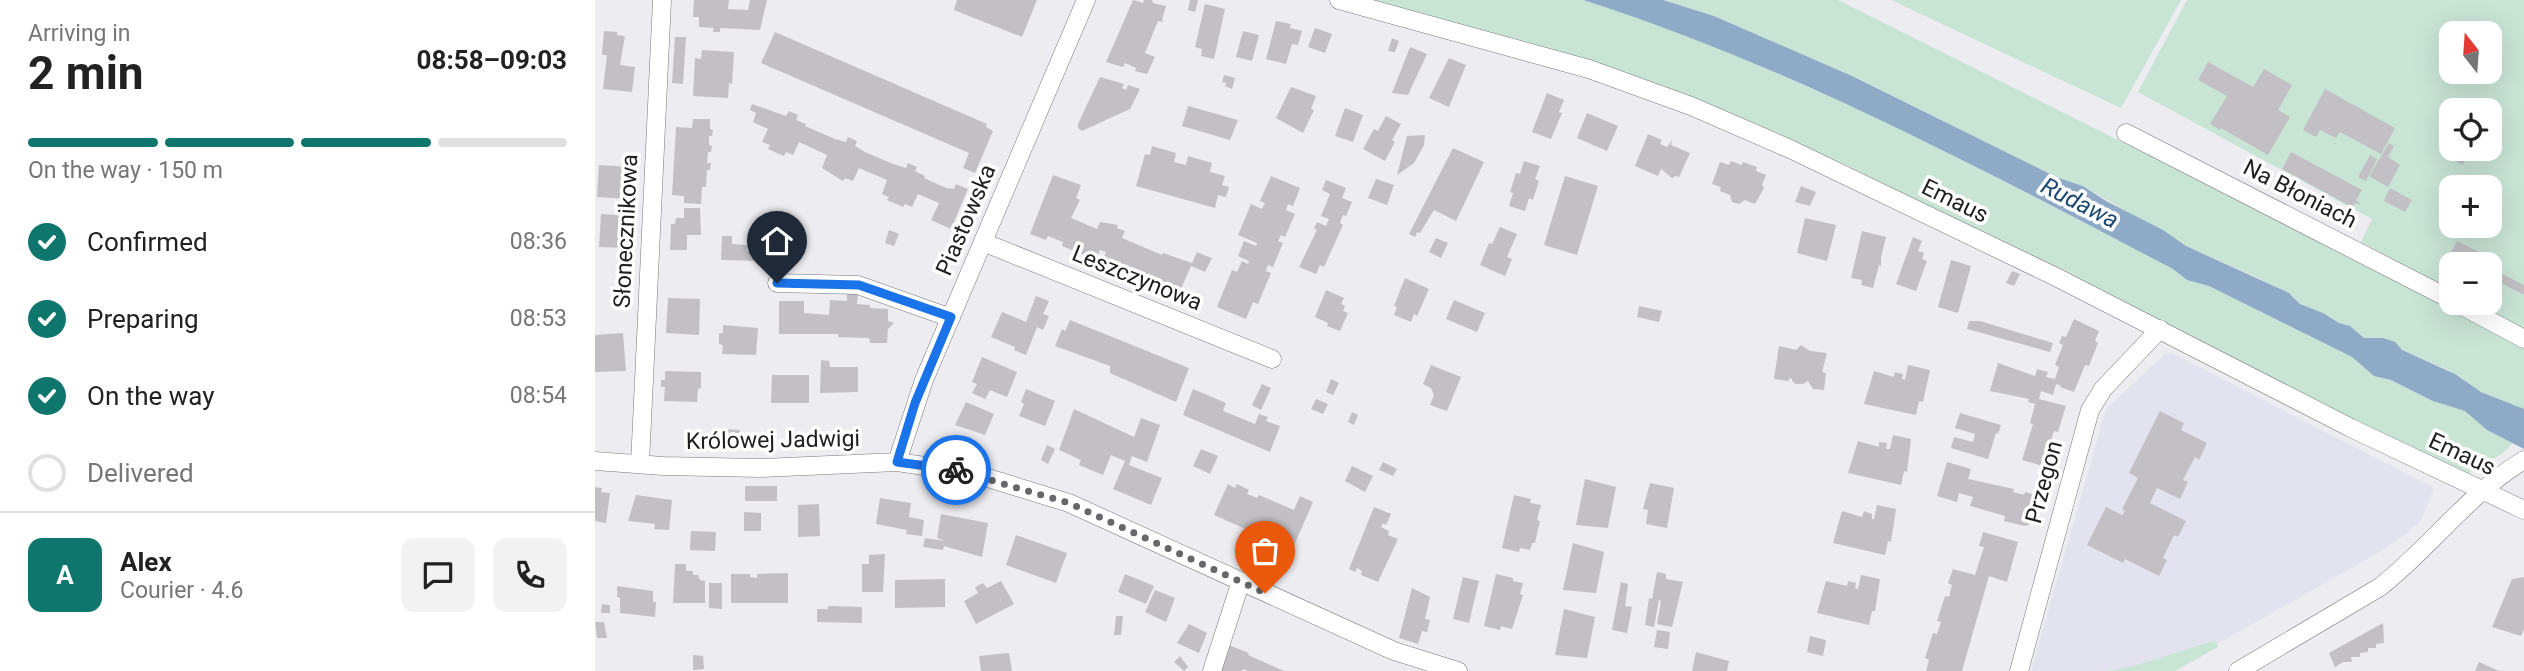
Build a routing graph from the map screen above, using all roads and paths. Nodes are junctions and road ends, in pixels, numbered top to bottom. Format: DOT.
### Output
graph roads {
  1 [pos="662,0"];
  2 [pos="1086,0"];
  3 [pos="1339,0"];
  4 [pos="2126,133"];
  5 [pos="983,242"];
  6 [pos="777,283"];
  7 [pos="2439,293"];
  8 [pos="2480,315"];
  9 [pos="951,317"];
  10 [pos="2160,329"];
  11 [pos="2524,339"];
  12 [pos="1272,359"];
  13 [pos="595,461"];
  14 [pos="2523,461"];
  15 [pos="897,462"];
  16 [pos="639,464"];
  17 [pos="2481,490"];
  18 [pos="2524,510"];
  19 [pos="1241,581"];
  20 [pos="1212,671"];
  21 [pos="1458,671"];
  22 [pos="2019,671"];
  23 [pos="2238,671"];
  1 -- 16 [label="street, Słonecznikowa"];
  2 -- 5 [label="street, Piastowska"];
  3 -- 10 [label="street, Emaus"];
  4 -- 7 [label="street, Na Błoniach"];
  5 -- 9 [label="street, Piastowska"];
  5 -- 12 [label="street, Leszczynowa"];
  6 -- 9 [label="street"];
  8 -- 11 [label="street"];
  9 -- 15 [label="street, Piastowska"];
  10 -- 17 [label="street, Emaus"];
  10 -- 22 [label="street, Przegon"];
  13 -- 16 [label="street, Królowej Jadwigi"];
  14 -- 17 [label="street"];
  15 -- 16 [label="street, Królowej Jadwigi"];
  15 -- 19 [label="street, Królowej Jadwigi"];
  17 -- 18 [label="street, Emaus"];
  17 -- 23 [label="street"];
  19 -- 20 [label="street"];
  19 -- 21 [label="street, Królowej Jadwigi"];
}
